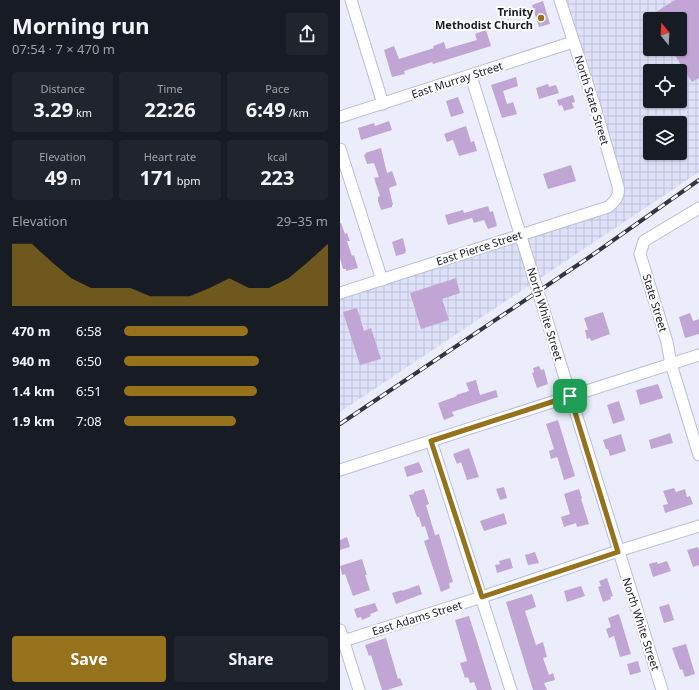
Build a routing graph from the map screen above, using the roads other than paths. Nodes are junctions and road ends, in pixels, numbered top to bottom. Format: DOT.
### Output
graph roads {
  1 [pos="351,0"];
  2 [pos="560,0"];
  3 [pos="573,42"];
  4 [pos="471,76"];
  5 [pos="383,104"];
  6 [pos="340,118"];
  7 [pos="340,149"];
  8 [pos="617,200"];
  9 [pos="699,208"];
  10 [pos="520,235"];
  11 [pos="382,280"];
  12 [pos="340,293"];
  13 [pos="699,356"];
  14 [pos="671,364"];
  15 [pos="570,396"];
  16 [pos="431,441"];
  17 [pos="699,455"];
  18 [pos="340,470"];
  19 [pos="699,526"];
  20 [pos="618,552"];
  21 [pos="482,597"];
  22 [pos="340,630"];
  23 [pos="342,641"];
  24 [pos="359,690"];
  25 [pos="511,690"];
  26 [pos="662,690"];
  1 -- 5 [label="street"];
  2 -- 3 [label="street, North State Street"];
  3 -- 4 [label="street, East Murray Street"];
  3 -- 8 [label="street, North State Street"];
  4 -- 5 [label="street, East Murray Street"];
  4 -- 10 [label="street, North White Street"];
  5 -- 6 [label="street, East Murray Street"];
  7 -- 11 [label="street"];
  8 -- 10 [label="street, East Pierce Street"];
  9 -- 14 [label="street, State Street"];
  10 -- 11 [label="street, East Pierce Street"];
  10 -- 15 [label="street, North White Street"];
  11 -- 12 [label="street, East Pierce Street"];
  13 -- 14 [label="street"];
  14 -- 15 [label="street"];
  14 -- 17 [label="street"];
  15 -- 16 [label="street"];
  15 -- 20 [label="street, North White Street"];
  16 -- 18 [label="street"];
  16 -- 21 [label="street"];
  19 -- 20 [label="street, East Adams Street"];
  20 -- 21 [label="street, East Adams Street"];
  20 -- 26 [label="street, North White Street"];
  21 -- 23 [label="street, East Adams Street"];
  21 -- 25 [label="street"];
  22 -- 23 [label="street"];
  23 -- 24 [label="street"];
}
